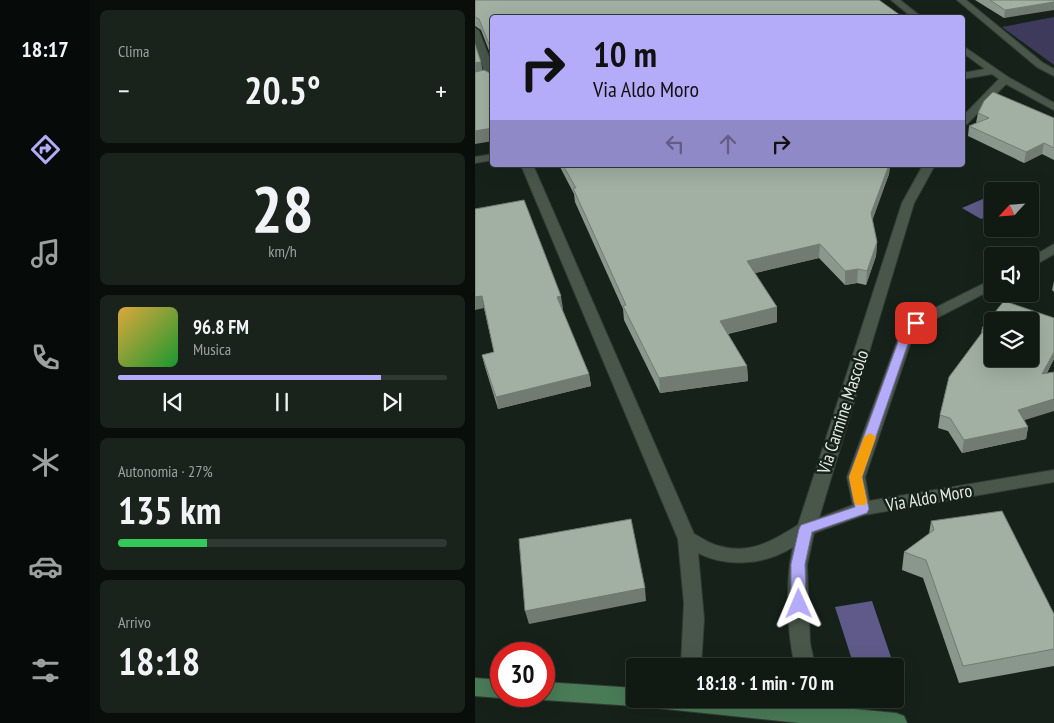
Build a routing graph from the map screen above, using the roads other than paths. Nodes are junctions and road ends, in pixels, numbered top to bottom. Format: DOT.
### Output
graph roads {
  1 [pos="895,0"];
  2 [pos="961,0"];
  3 [pos="915,15"];
  4 [pos="475,31"];
  5 [pos="965,51"];
  6 [pos="992,71"];
  7 [pos="1054,73"];
  8 [pos="965,76"];
  9 [pos="489,79"];
  10 [pos="1005,79"];
  11 [pos="1054,107"];
  12 [pos="965,120"];
  13 [pos="490,158"];
  14 [pos="475,160"];
  15 [pos="528,167"];
  16 [pos="928,167"];
  17 [pos="1054,248"];
  18 [pos="1039,258"];
  19 [pos="984,288"];
  20 [pos="1054,476"];
  21 [pos="862,509"];
  22 [pos="806,529"];
  23 [pos="687,540"];
  24 [pos="692,658"];
  25 [pos="803,658"];
  26 [pos="475,687"];
  27 [pos="490,688"];
  28 [pos="555,693"];
  29 [pos="626,697"];
  30 [pos="825,708"];
  31 [pos="896,723"];
  1 -- 3 [label="street"];
  2 -- 7 [label="street"];
  4 -- 9 [label="street"];
  5 -- 6 [label="street"];
  6 -- 8 [label="street"];
  6 -- 10 [label="street"];
  10 -- 11 [label="street"];
  10 -- 12 [label="street"];
  13 -- 14 [label="street"];
  15 -- 23 [label="street"];
  16 -- 22 [label="street, Via Carmine Mascolo"];
  17 -- 18 [label="street"];
  19 -- 21 [label="street"];
  20 -- 21 [label="street, Via Aldo Moro"];
  21 -- 22 [label="street, Via Aldo Moro"];
  22 -- 23 [label="street, Via Aldo Moro"];
  22 -- 25 [label="street, Via Carmine Mascolo"];
  23 -- 24 [label="street"];
  26 -- 27 [label="street"];
  28 -- 29 [label="street"];
  30 -- 31 [label="street"];
}
